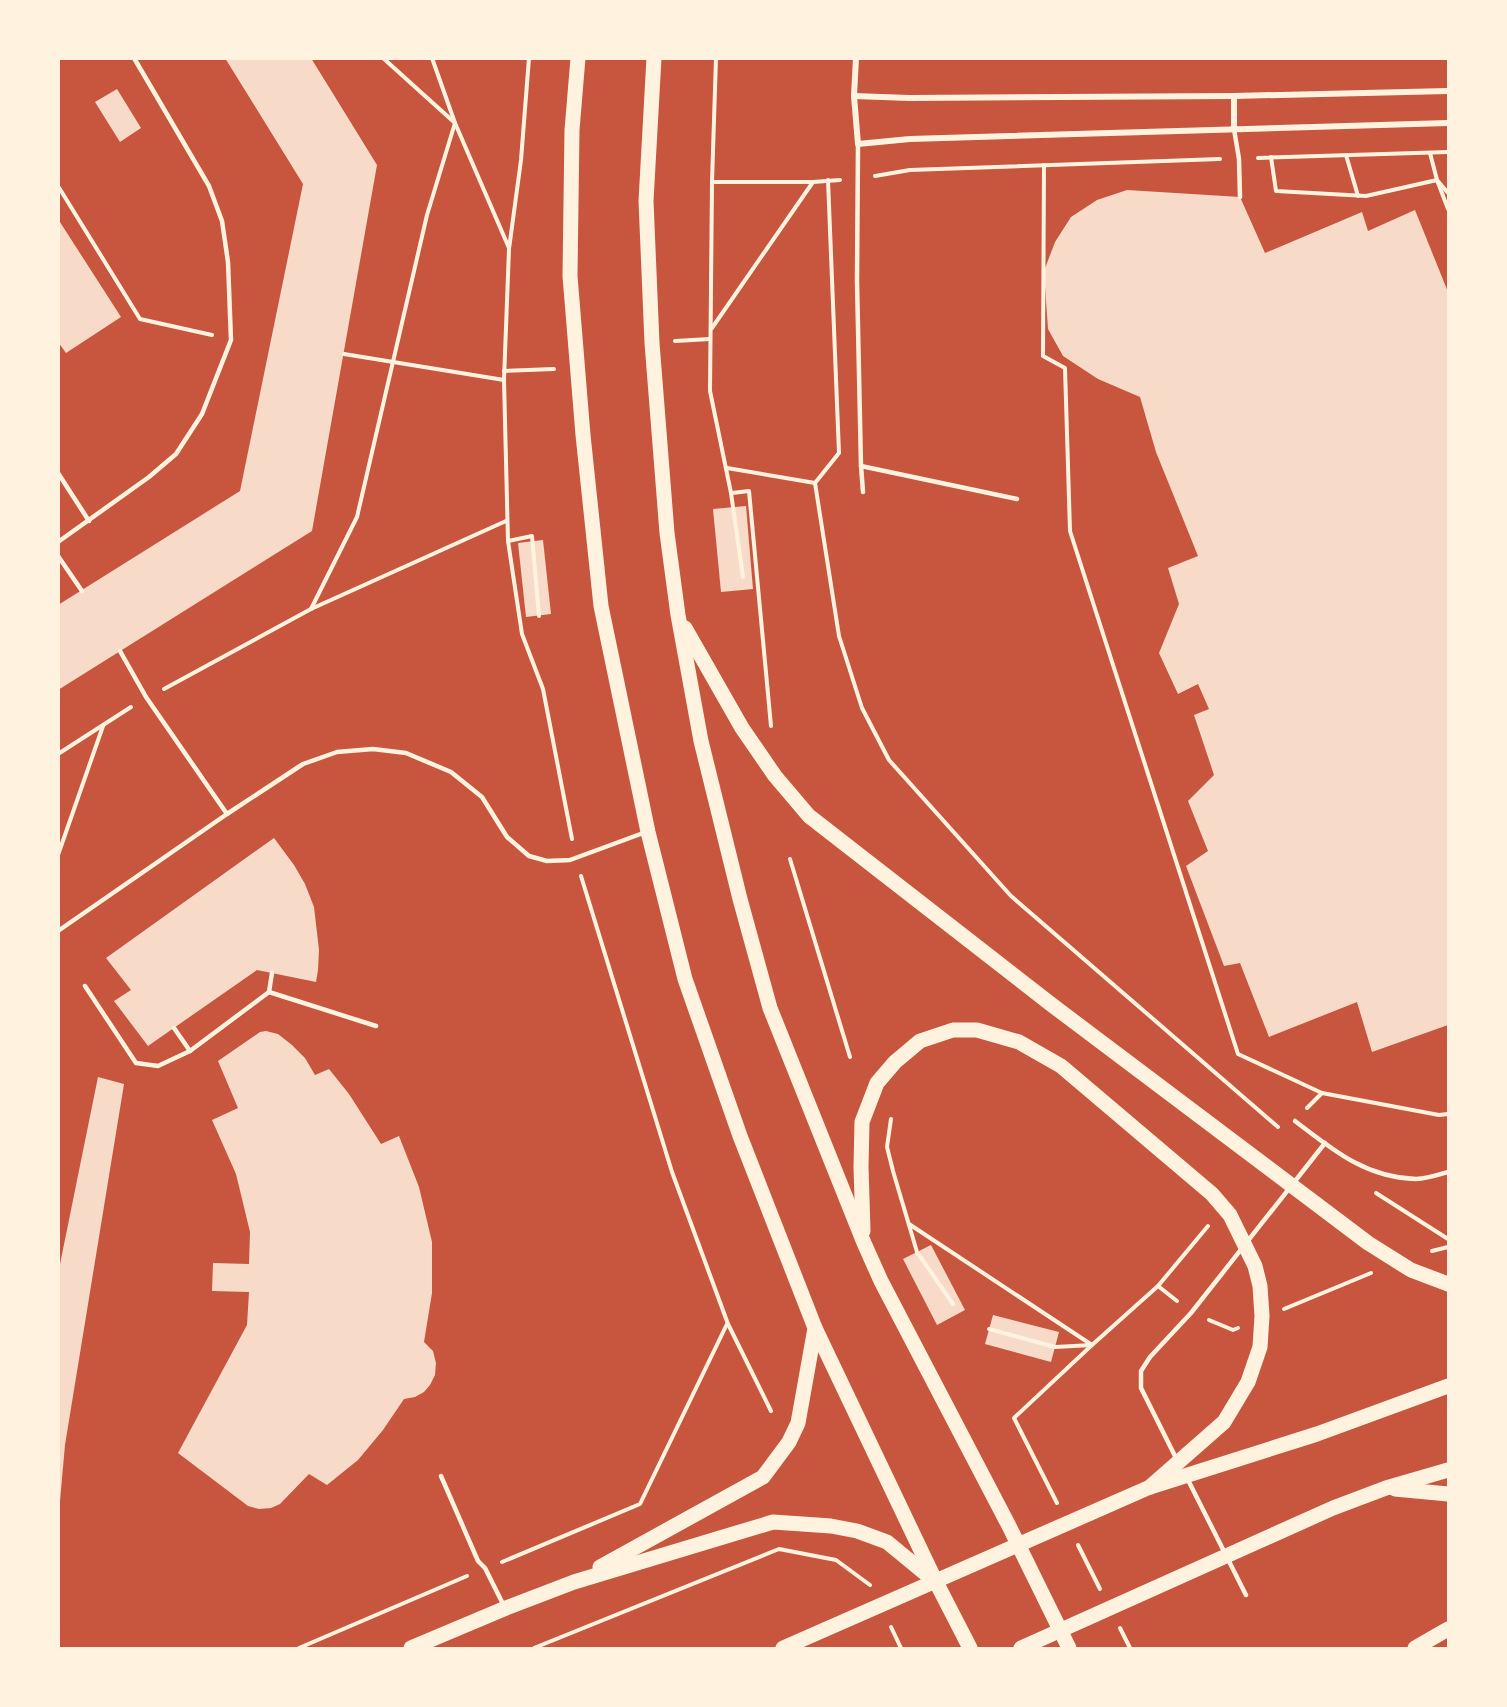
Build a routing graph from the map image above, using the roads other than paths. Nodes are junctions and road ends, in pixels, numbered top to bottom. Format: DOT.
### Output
graph roads {
  1 [pos="134,58"];
  2 [pos="578,58"];
  3 [pos="654,58"];
  4 [pos="856,58"];
  5 [pos="1449,91"];
  6 [pos="854,96"];
  7 [pos="1234,96"];
  8 [pos="1449,123"];
  9 [pos="1234,129"];
  10 [pos="858,144"];
  11 [pos="1240,197"];
  12 [pos="861,466"];
  13 [pos="58,473"];
  14 [pos="863,492"];
  15 [pos="1017,499"];
  16 [pos="89,521"];
  17 [pos="58,542"];
  18 [pos="58,556"];
  19 [pos="82,591"];
  20 [pos="678,615"];
  21 [pos="120,651"];
  22 [pos="227,814"];
  23 [pos="648,832"];
  24 [pos="58,931"];
  25 [pos="272,973"];
  26 [pos="85,987"];
  27 [pos="269,992"];
  28 [pos="376,1026"];
  29 [pos="174,1028"];
  30 [pos="190,1051"];
  31 [pos="1295,1121"];
  32 [pos="1325,1143"];
  33 [pos="1449,1172"];
  34 [pos="864,1243"];
  35 [pos="1449,1284"];
  36 [pos="815,1328"];
  37 [pos="1449,1386"];
  38 [pos="1449,1470"];
  39 [pos="441,1476"];
  40 [pos="1150,1487"];
  41 [pos="1386,1488"];
  42 [pos="1449,1494"];
  43 [pos="935,1581"];
  44 [pos="574,1582"];
  45 [pos="1246,1595"];
  46 [pos="506,1608"];
  47 [pos="1449,1629"];
  48 [pos="411,1648"];
  49 [pos="783,1648"];
  50 [pos="970,1648"];
  51 [pos="1021,1648"];
  52 [pos="1069,1648"];
  53 [pos="1415,1648"];
  1 -- 16 [label="lane"];
  2 -- 23 [label="main road"];
  3 -- 20 [label="main road"];
  4 -- 6 [label="street"];
  5 -- 7 [label="street"];
  6 -- 7 [label="street"];
  6 -- 10 [label="street"];
  7 -- 9 [label="street"];
  8 -- 9 [label="street"];
  9 -- 10 [label="street"];
  9 -- 11 [label="lane"];
  10 -- 12 [label="lane"];
  12 -- 14 [label="lane"];
  12 -- 15 [label="lane"];
  13 -- 16 [label="lane"];
  16 -- 17 [label="lane"];
  18 -- 19 [label="lane"];
  20 -- 34 [label="main road"];
  20 -- 35 [label="main road"];
  21 -- 22 [label="lane"];
  22 -- 23 [label="lane"];
  22 -- 24 [label="lane"];
  23 -- 36 [label="main road"];
  25 -- 27 [label="lane"];
  26 -- 30 [label="lane"];
  27 -- 28 [label="lane"];
  27 -- 30 [label="lane"];
  29 -- 30 [label="lane"];
  31 -- 32 [label="lane"];
  32 -- 33 [label="lane"];
  32 -- 45 [label="lane"];
  34 -- 40 [label="main road"];
  34 -- 52 [label="main road"];
  36 -- 43 [label="main road"];
  36 -- 44 [label="main road"];
  37 -- 40 [label="main road"];
  38 -- 41 [label="main road"];
  39 -- 46 [label="lane"];
  40 -- 49 [label="main road"];
  41 -- 42 [label="main road"];
  41 -- 51 [label="main road"];
  43 -- 44 [label="main road"];
  43 -- 50 [label="main road"];
  44 -- 46 [label="main road"];
  46 -- 48 [label="main road"];
  47 -- 53 [label="main road"];
}
